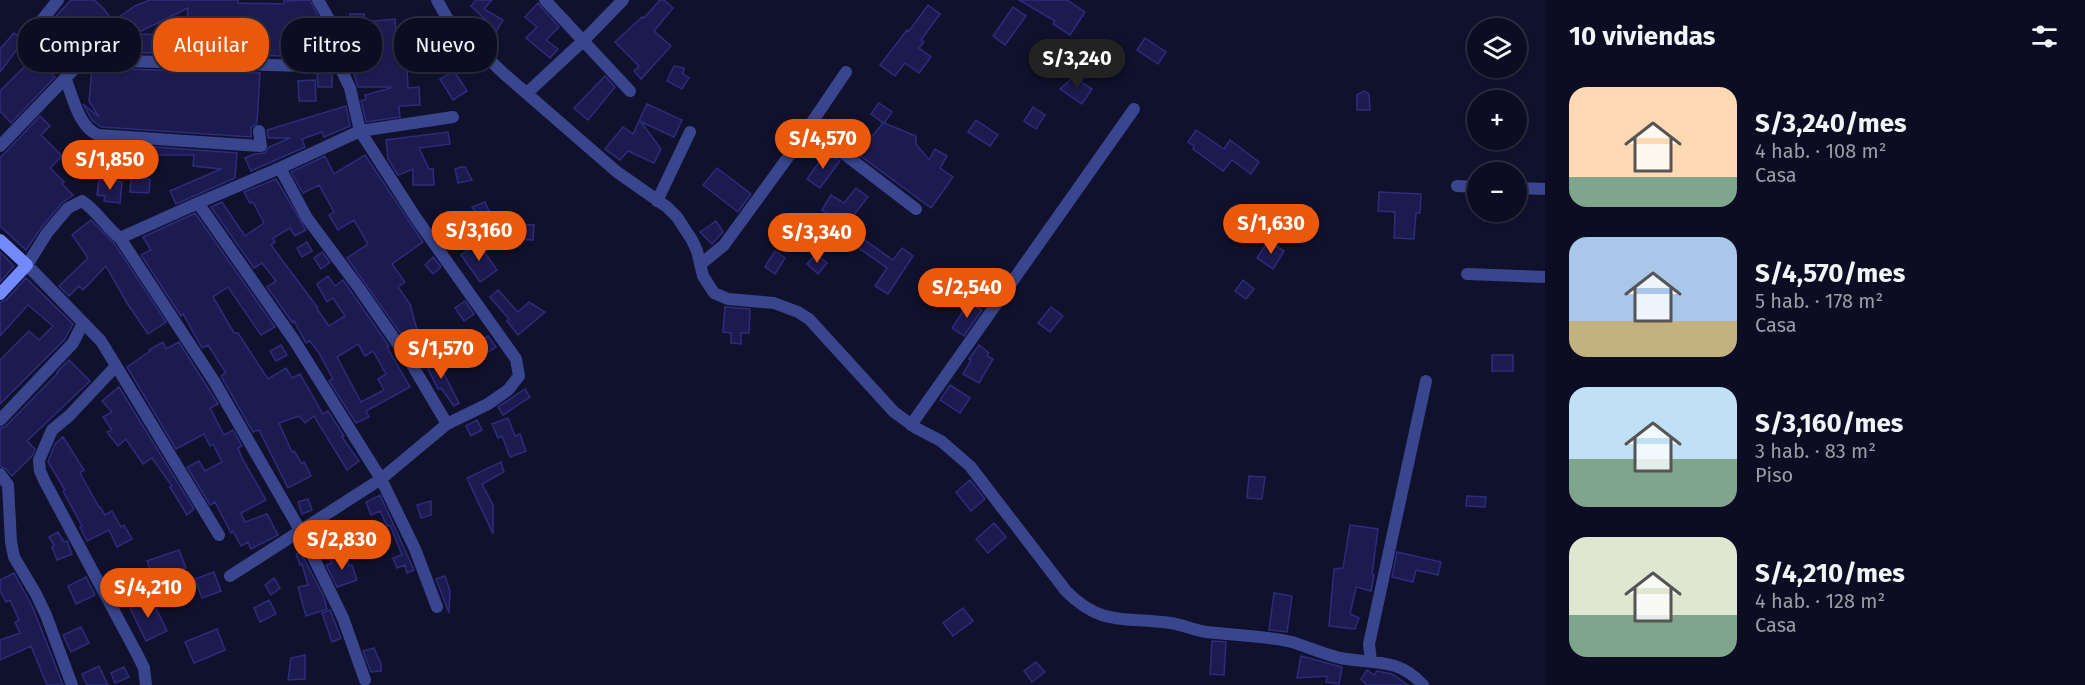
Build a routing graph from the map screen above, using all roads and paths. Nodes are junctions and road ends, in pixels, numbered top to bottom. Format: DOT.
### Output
graph roads {
  1 [pos="58,0"];
  2 [pos="318,0"];
  3 [pos="437,0"];
  4 [pos="545,0"];
  5 [pos="623,0"];
  6 [pos="44,18"];
  7 [pos="328,18"];
  8 [pos="583,41"];
  9 [pos="281,65"];
  10 [pos="342,72"];
  11 [pos="846,72"];
  12 [pos="66,80"];
  13 [pos="630,91"];
  14 [pos="526,93"];
  15 [pos="1134,109"];
  16 [pos="453,117"];
  17 [pos="809,127"];
  18 [pos="259,131"];
  19 [pos="360,131"];
  20 [pos="690,132"];
  21 [pos="0,146"];
  22 [pos="280,168"];
  23 [pos="1457,186"];
  24 [pos="1467,186"];
  25 [pos="1527,188"];
  26 [pos="1545,189"];
  27 [pos="657,201"];
  28 [pos="198,203"];
  29 [pos="916,209"];
  30 [pos="120,238"];
  31 [pos="0,240"];
  32 [pos="701,264"];
  33 [pos="27,266"];
  34 [pos="1467,274"];
  35 [pos="1545,277"];
  36 [pos="0,294"];
  37 [pos="83,323"];
  38 [pos="116,366"];
  39 [pos="1426,381"];
  40 [pos="0,420"];
  41 [pos="447,424"];
  42 [pos="911,425"];
  43 [pos="0,474"];
  44 [pos="381,479"];
  45 [pos="300,530"];
  46 [pos="219,535"];
  47 [pos="230,576"];
  48 [pos="437,607"];
  49 [pos="1371,661"];
  50 [pos="365,680"];
  51 [pos="72,685"];
  52 [pos="146,685"];
  53 [pos="1423,685"];
  1 -- 6 [label="street"];
  2 -- 7 [label="street"];
  3 -- 14 [label="street"];
  4 -- 8 [label="street"];
  5 -- 8 [label="street"];
  8 -- 13 [label="street"];
  8 -- 14 [label="street"];
  9 -- 12 [label="street"];
  10 -- 19 [label="street"];
  11 -- 17 [label="street"];
  12 -- 18 [label="street"];
  12 -- 21 [label="street"];
  14 -- 27 [label="street"];
  15 -- 42 [label="street"];
  16 -- 19 [label="street"];
  17 -- 29 [label="street"];
  17 -- 32 [label="street"];
  19 -- 22 [label="street"];
  19 -- 41 [label="street"];
  20 -- 27 [label="street"];
  22 -- 28 [label="street"];
  22 -- 41 [label="street"];
  23 -- 24 [label="street"];
  25 -- 26 [label="street"];
  27 -- 32 [label="street"];
  28 -- 30 [label="street"];
  28 -- 44 [label="street"];
  30 -- 33 [label="street"];
  30 -- 45 [label="street"];
  31 -- 33 [label="street"];
  32 -- 42 [label="street"];
  33 -- 36 [label="street"];
  33 -- 37 [label="street"];
  34 -- 35 [label="street"];
  37 -- 38 [label="street"];
  37 -- 40 [label="street"];
  38 -- 46 [label="street"];
  38 -- 52 [label="street"];
  39 -- 49 [label="street"];
  41 -- 44 [label="street"];
  42 -- 49 [label="street"];
  43 -- 51 [label="street"];
  44 -- 45 [label="street"];
  44 -- 48 [label="street"];
  45 -- 47 [label="street"];
  45 -- 50 [label="street"];
  49 -- 53 [label="street"];
}
